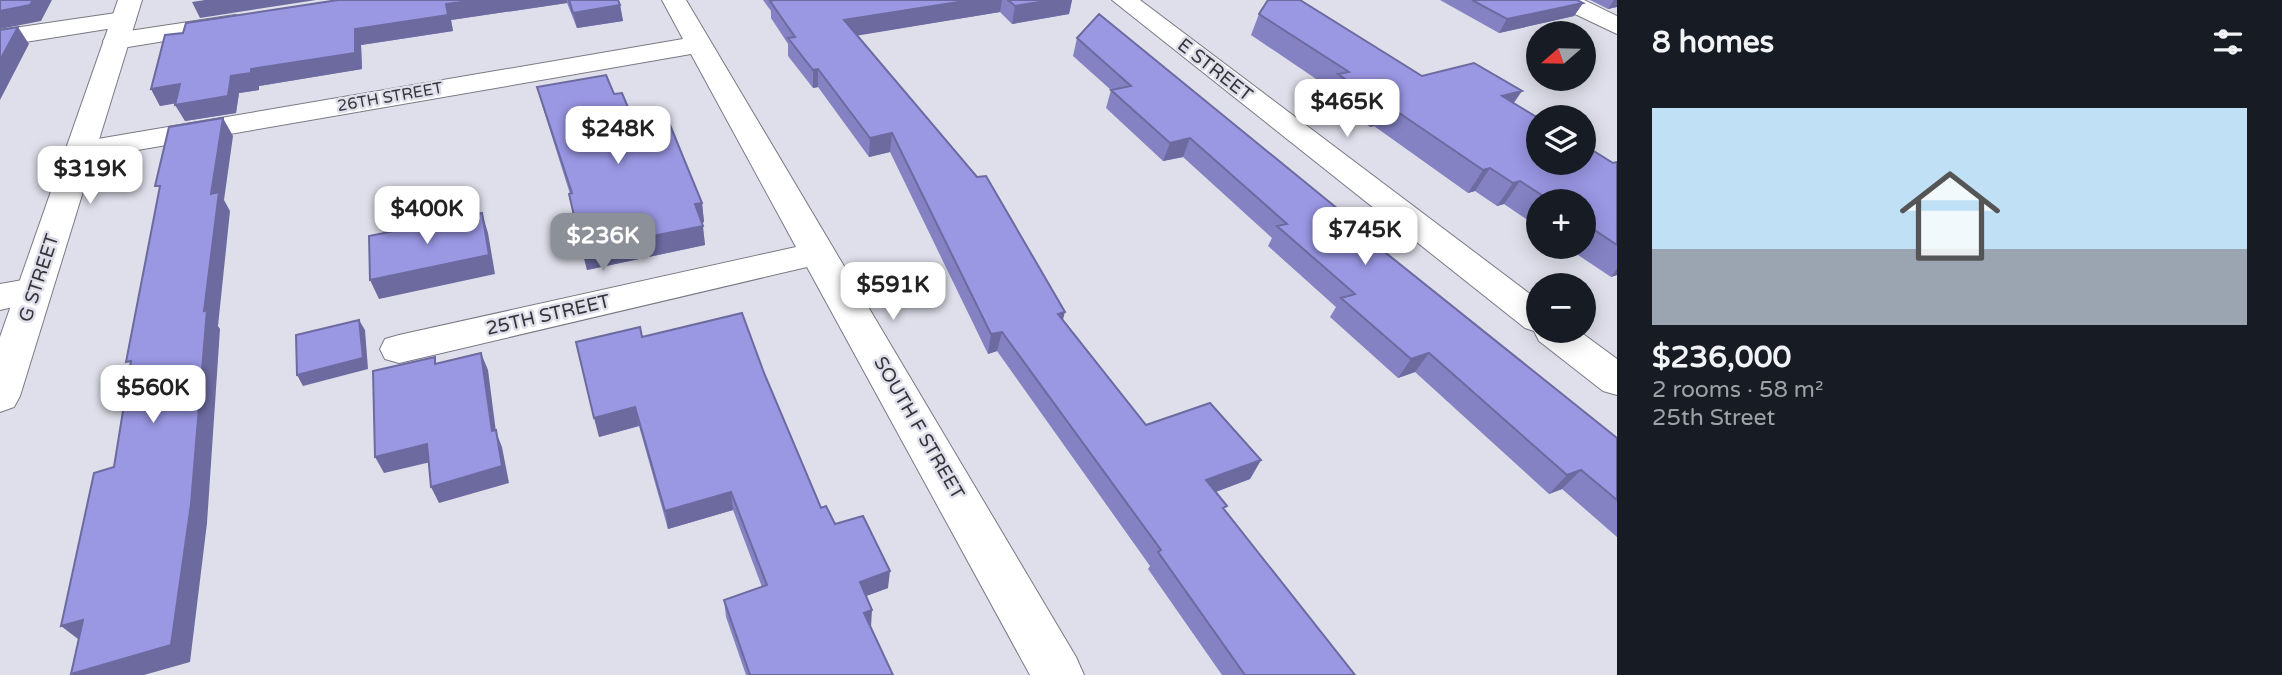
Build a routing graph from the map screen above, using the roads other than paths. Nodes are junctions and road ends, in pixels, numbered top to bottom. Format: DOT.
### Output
graph roads {
  1 [pos="674,0"];
  2 [pos="1124,0"];
  3 [pos="1565,0"];
  4 [pos="262,18"];
  5 [pos="123,20"];
  6 [pos="1617,26"];
  7 [pos="0,38"];
  8 [pos="700,44"];
  9 [pos="80,150"];
  10 [pos="820,253"];
  11 [pos="17,294"];
  12 [pos="1526,310"];
  13 [pos="1569,343"];
  14 [pos="399,349"];
  15 [pos="1617,380"];
  16 [pos="0,396"];
  17 [pos="1058,675"];
  1 -- 8 [label="street, SOUTH F STREET"];
  2 -- 12 [label="street, E STREET"];
  3 -- 6 [label="street"];
  4 -- 5 [label="street"];
  5 -- 7 [label="street"];
  5 -- 9 [label="street, G STREET"];
  8 -- 9 [label="street, 26TH STREET"];
  8 -- 10 [label="street, SOUTH F STREET"];
  9 -- 11 [label="street, G STREET"];
  10 -- 14 [label="street, 25TH STREET"];
  10 -- 17 [label="street, SOUTH F STREET"];
  11 -- 16 [label="street, G STREET"];
  13 -- 15 [label="street"];
}
